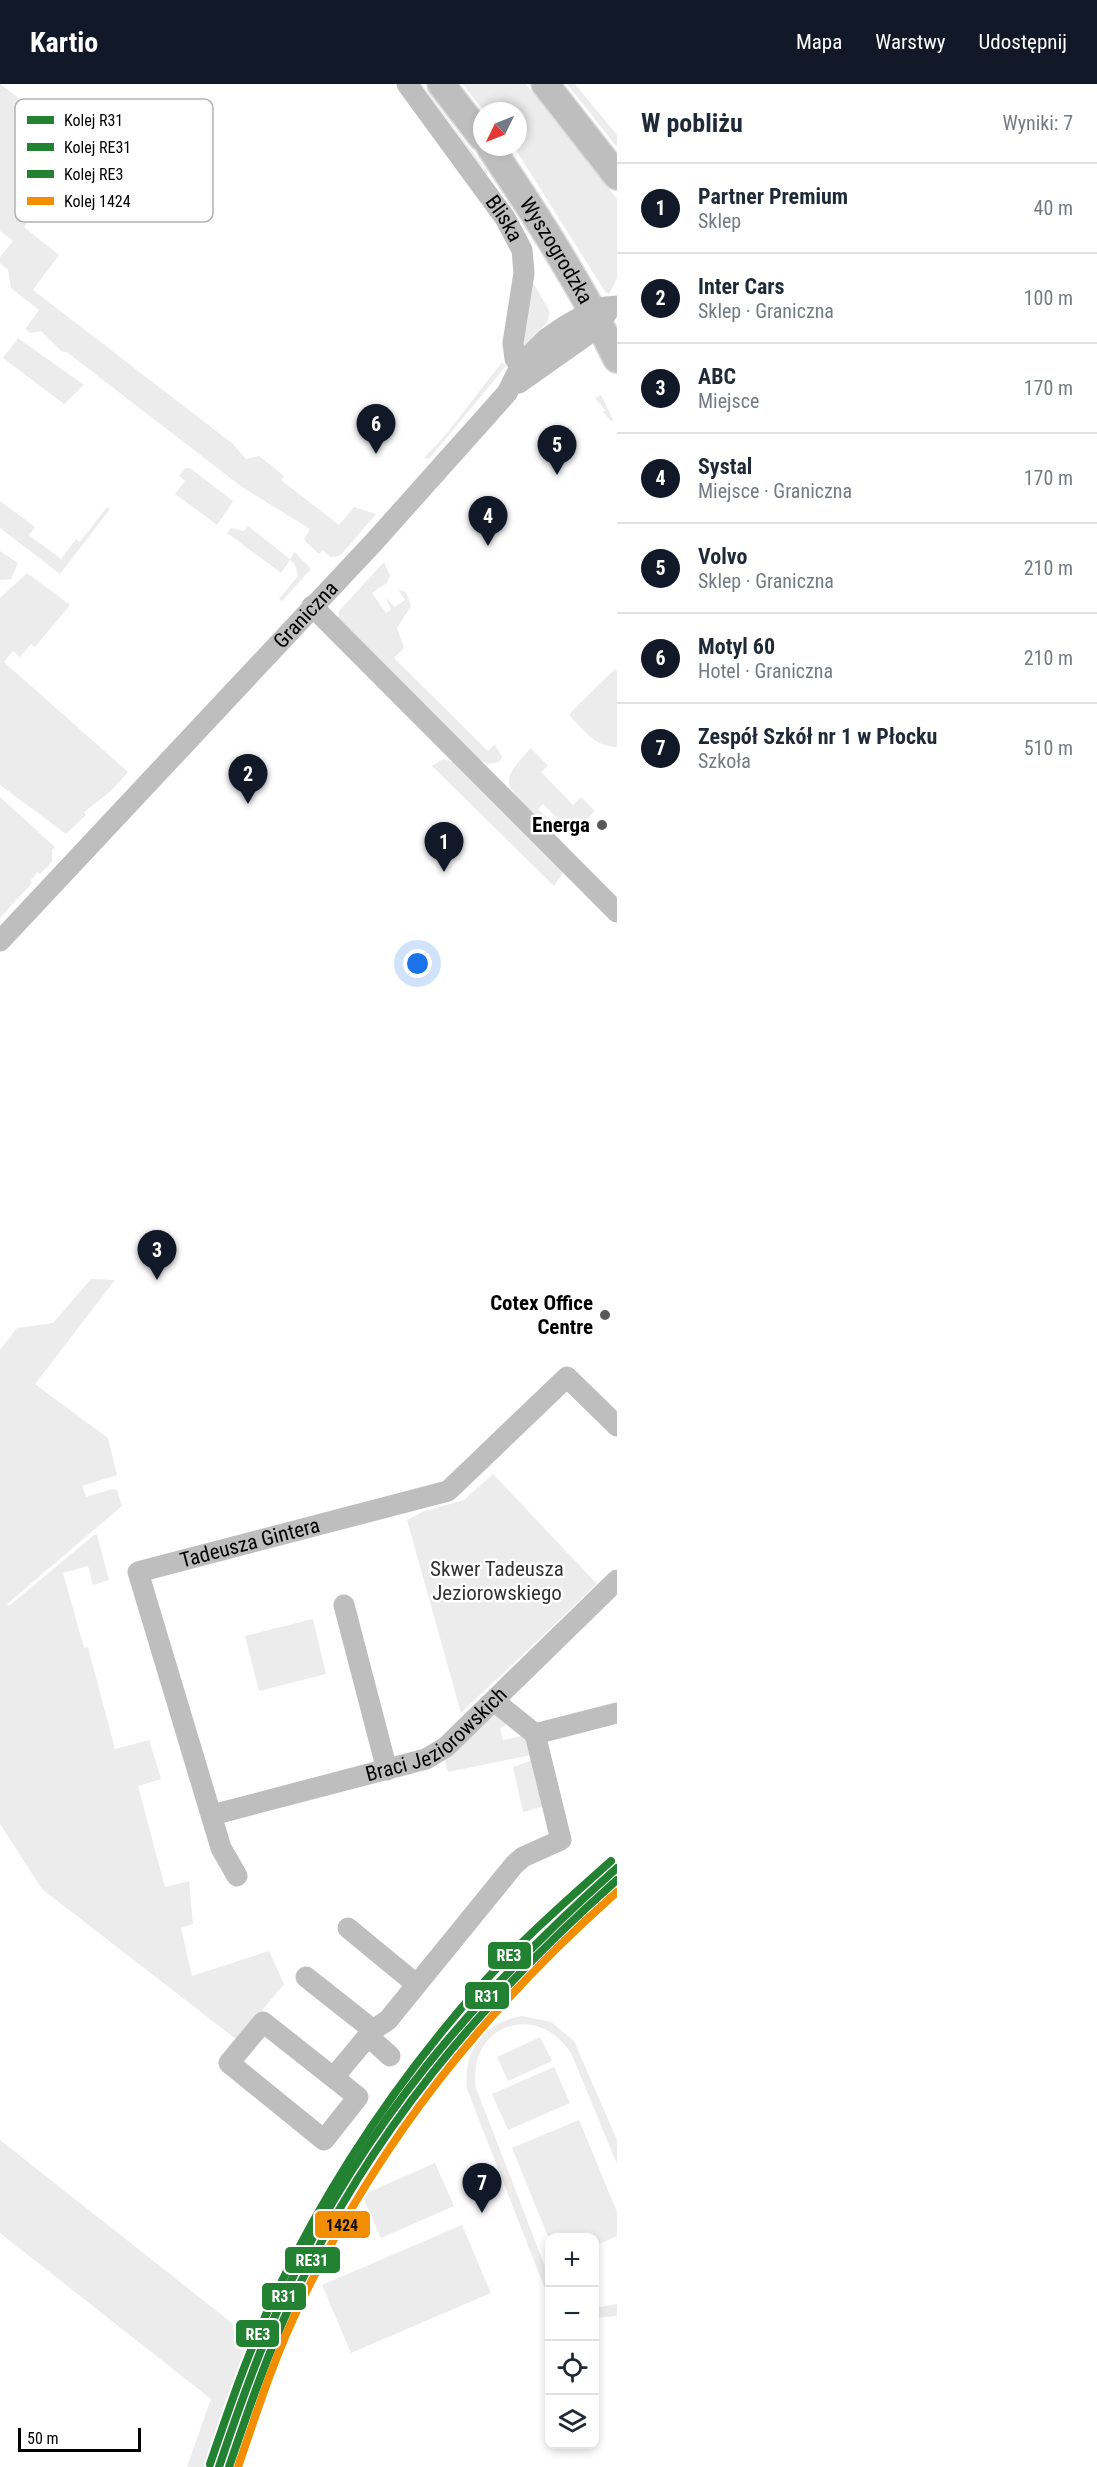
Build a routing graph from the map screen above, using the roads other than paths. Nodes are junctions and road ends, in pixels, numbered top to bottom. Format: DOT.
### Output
graph roads {
  1 [pos="407,84"];
  2 [pos="441,84"];
  3 [pos="545,84"];
  4 [pos="473,125"];
  5 [pos="495,156"];
  6 [pos="617,176"];
  7 [pos="608,309"];
  8 [pos="617,359"];
  9 [pos="525,371"];
  10 [pos="312,606"];
  11 [pos="617,912"];
  12 [pos="0,941"];
  13 [pos="617,1426"];
  14 [pos="617,1580"];
  15 [pos="344,1605"];
  16 [pos="494,1701"];
  17 [pos="617,1713"];
  18 [pos="535,1734"];
  19 [pos="387,1770"];
  20 [pos="212,1815"];
  21 [pos="237,1876"];
  22 [pos="348,1928"];
  23 [pos="306,1977"];
  24 [pos="416,1984"];
  25 [pos="370,2033"];
  26 [pos="390,2056"];
  27 [pos="334,2077"];
  1 -- 9 [label="street, Bliska"];
  2 -- 4 [label="main road"];
  3 -- 6 [label="main road"];
  5 -- 7 [label="main road, Wyszogrodzka"];
  7 -- 8 [label="main road, Wyszogrodzka"];
  7 -- 9 [label="street, Graniczna"];
  9 -- 10 [label="street, Graniczna"];
  10 -- 11 [label="street"];
  10 -- 12 [label="street, Graniczna"];
  13 -- 20 [label="street, Tadeusza Gintera"];
  14 -- 16 [label="street, Braci Jeziorowskich"];
  15 -- 19 [label="street"];
  16 -- 18 [label="street"];
  16 -- 19 [label="street, Braci Jeziorowskich"];
  17 -- 18 [label="street"];
  18 -- 24 [label="street"];
  19 -- 20 [label="street, Braci Jeziorowskich"];
  20 -- 21 [label="street, Tadeusza Gintera"];
  22 -- 24 [label="street"];
  23 -- 25 [label="street"];
  24 -- 25 [label="street"];
  25 -- 26 [label="street"];
  25 -- 27 [label="street"];
  27 -- 27 [label="street"];
}
